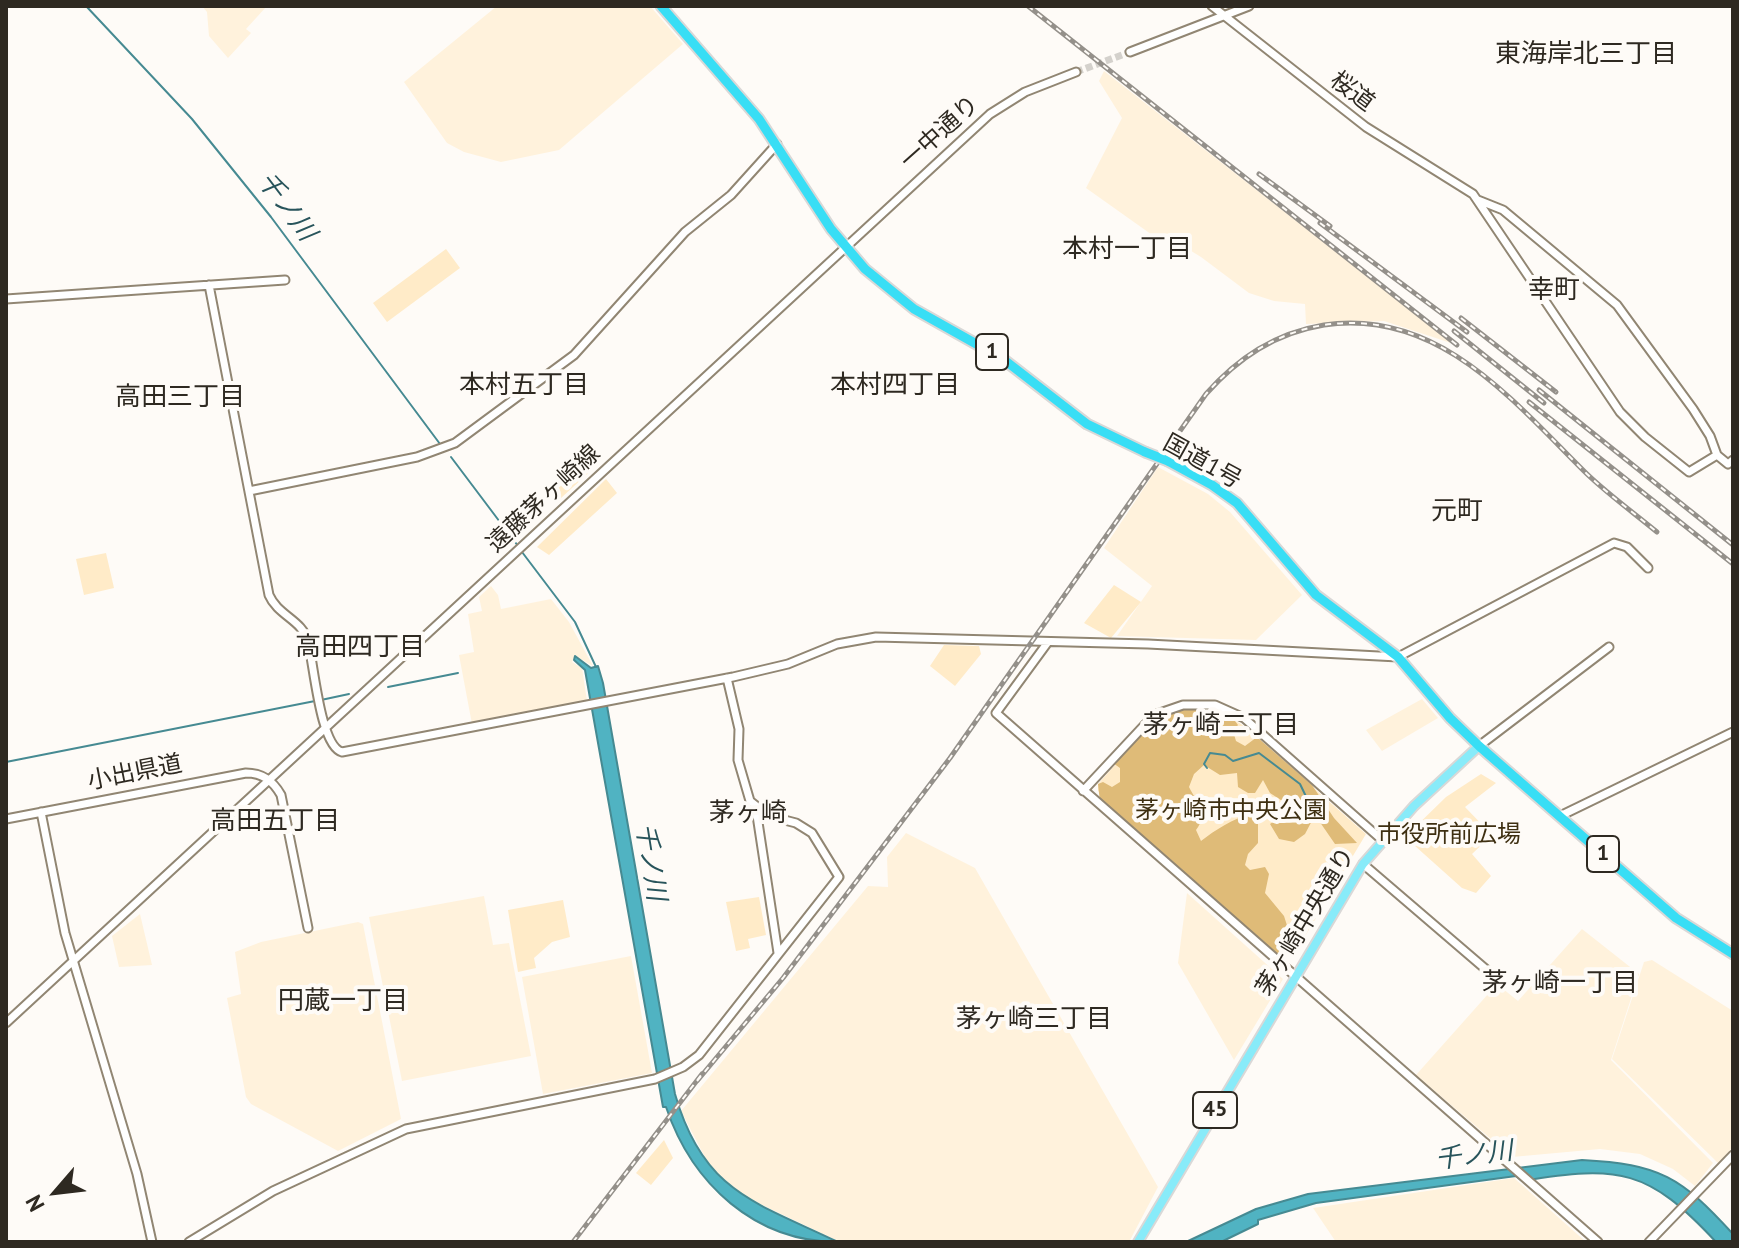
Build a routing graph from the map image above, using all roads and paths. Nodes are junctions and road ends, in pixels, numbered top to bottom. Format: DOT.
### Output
graph roads {
  1 [pos="661,6"];
  2 [pos="1212,6"];
  3 [pos="1249,6"];
  4 [pos="1223,18"];
  5 [pos="1130,52"];
  6 [pos="1076,72"];
  7 [pos="777,144"];
  8 [pos="1476,199"];
  9 [pos="845,247"];
  10 [pos="285,280"];
  11 [pos="209,285"];
  12 [pos="6,299"];
  13 [pos="1717,455"];
  14 [pos="1731,462"];
  15 [pos="249,491"];
  16 [pos="1648,568"];
  17 [pos="1048,642"];
  18 [pos="1609,647"];
  19 [pos="1398,657"];
  20 [pos="727,678"];
  21 [pos="326,729"];
  22 [pos="1733,732"];
  23 [pos="1479,746"];
  24 [pos="270,780"];
  25 [pos="1083,791"];
  26 [pos="756,809"];
  27 [pos="41,812"];
  28 [pos="1560,816"];
  29 [pos="6,819"];
  30 [pos="1382,840"];
  31 [pos="1363,864"];
  32 [pos="308,928"];
  33 [pos="778,953"];
  34 [pos="1733,954"];
  35 [pos="73,962"];
  36 [pos="1496,978"];
  37 [pos="1294,979"];
  38 [pos="6,1023"];
  39 [pos="1733,1155"];
  40 [pos="152,1242"];
  41 [pos="189,1242"];
  42 [pos="1138,1242"];
  43 [pos="1598,1242"];
  44 [pos="1649,1242"];
  1 -- 7 [label="highway, 国道1号 / 1"];
  2 -- 4 [label="street, 桜道"];
  3 -- 4 [label="street"];
  4 -- 5 [label="street"];
  4 -- 8 [label="street, 桜道"];
  6 -- 9 [label="street, 一中通り"];
  7 -- 9 [label="highway, 国道1号 / 1"];
  7 -- 15 [label="street"];
  8 -- 13 [label="street"];
  8 -- 13 [label="street"];
  9 -- 19 [label="highway, 国道1号 / 1, bridge"];
  9 -- 21 [label="street, 遠藤茅ヶ崎線"];
  10 -- 11 [label="street"];
  11 -- 12 [label="street"];
  11 -- 15 [label="street"];
  13 -- 14 [label="street"];
  15 -- 21 [label="street"];
  16 -- 19 [label="street"];
  17 -- 19 [label="street"];
  17 -- 20 [label="street"];
  17 -- 25 [label="street"];
  18 -- 23 [label="street, 茅ヶ崎中央通り"];
  19 -- 23 [label="highway, 国道1号 / 1"];
  20 -- 21 [label="street"];
  20 -- 26 [label="street"];
  21 -- 24 [label="street, 遠藤茅ヶ崎線"];
  22 -- 28 [label="street"];
  23 -- 28 [label="highway, 国道1号 / 1"];
  23 -- 30 [label="main road, 茅ヶ崎中央通り / 45"];
  24 -- 27 [label="street, 小出県道"];
  24 -- 32 [label="street"];
  24 -- 35 [label="street, 遠藤茅ヶ崎線"];
  25 -- 30 [label="street"];
  25 -- 37 [label="street"];
  26 -- 33 [label="street"];
  26 -- 33 [label="street"];
  27 -- 29 [label="street, 小出県道"];
  27 -- 35 [label="street"];
  28 -- 34 [label="highway, 国道1号 / 1"];
  30 -- 31 [label="main road, 茅ヶ崎中央通り / 45"];
  31 -- 36 [label="street"];
  31 -- 37 [label="main road, 茅ヶ崎中央通り / 45"];
  33 -- 41 [label="street"];
  35 -- 38 [label="street, 遠藤茅ヶ崎線"];
  35 -- 40 [label="street"];
  37 -- 42 [label="main road, 茅ヶ崎中央通り / 45"];
  37 -- 43 [label="street"];
  39 -- 44 [label="street"];
}
